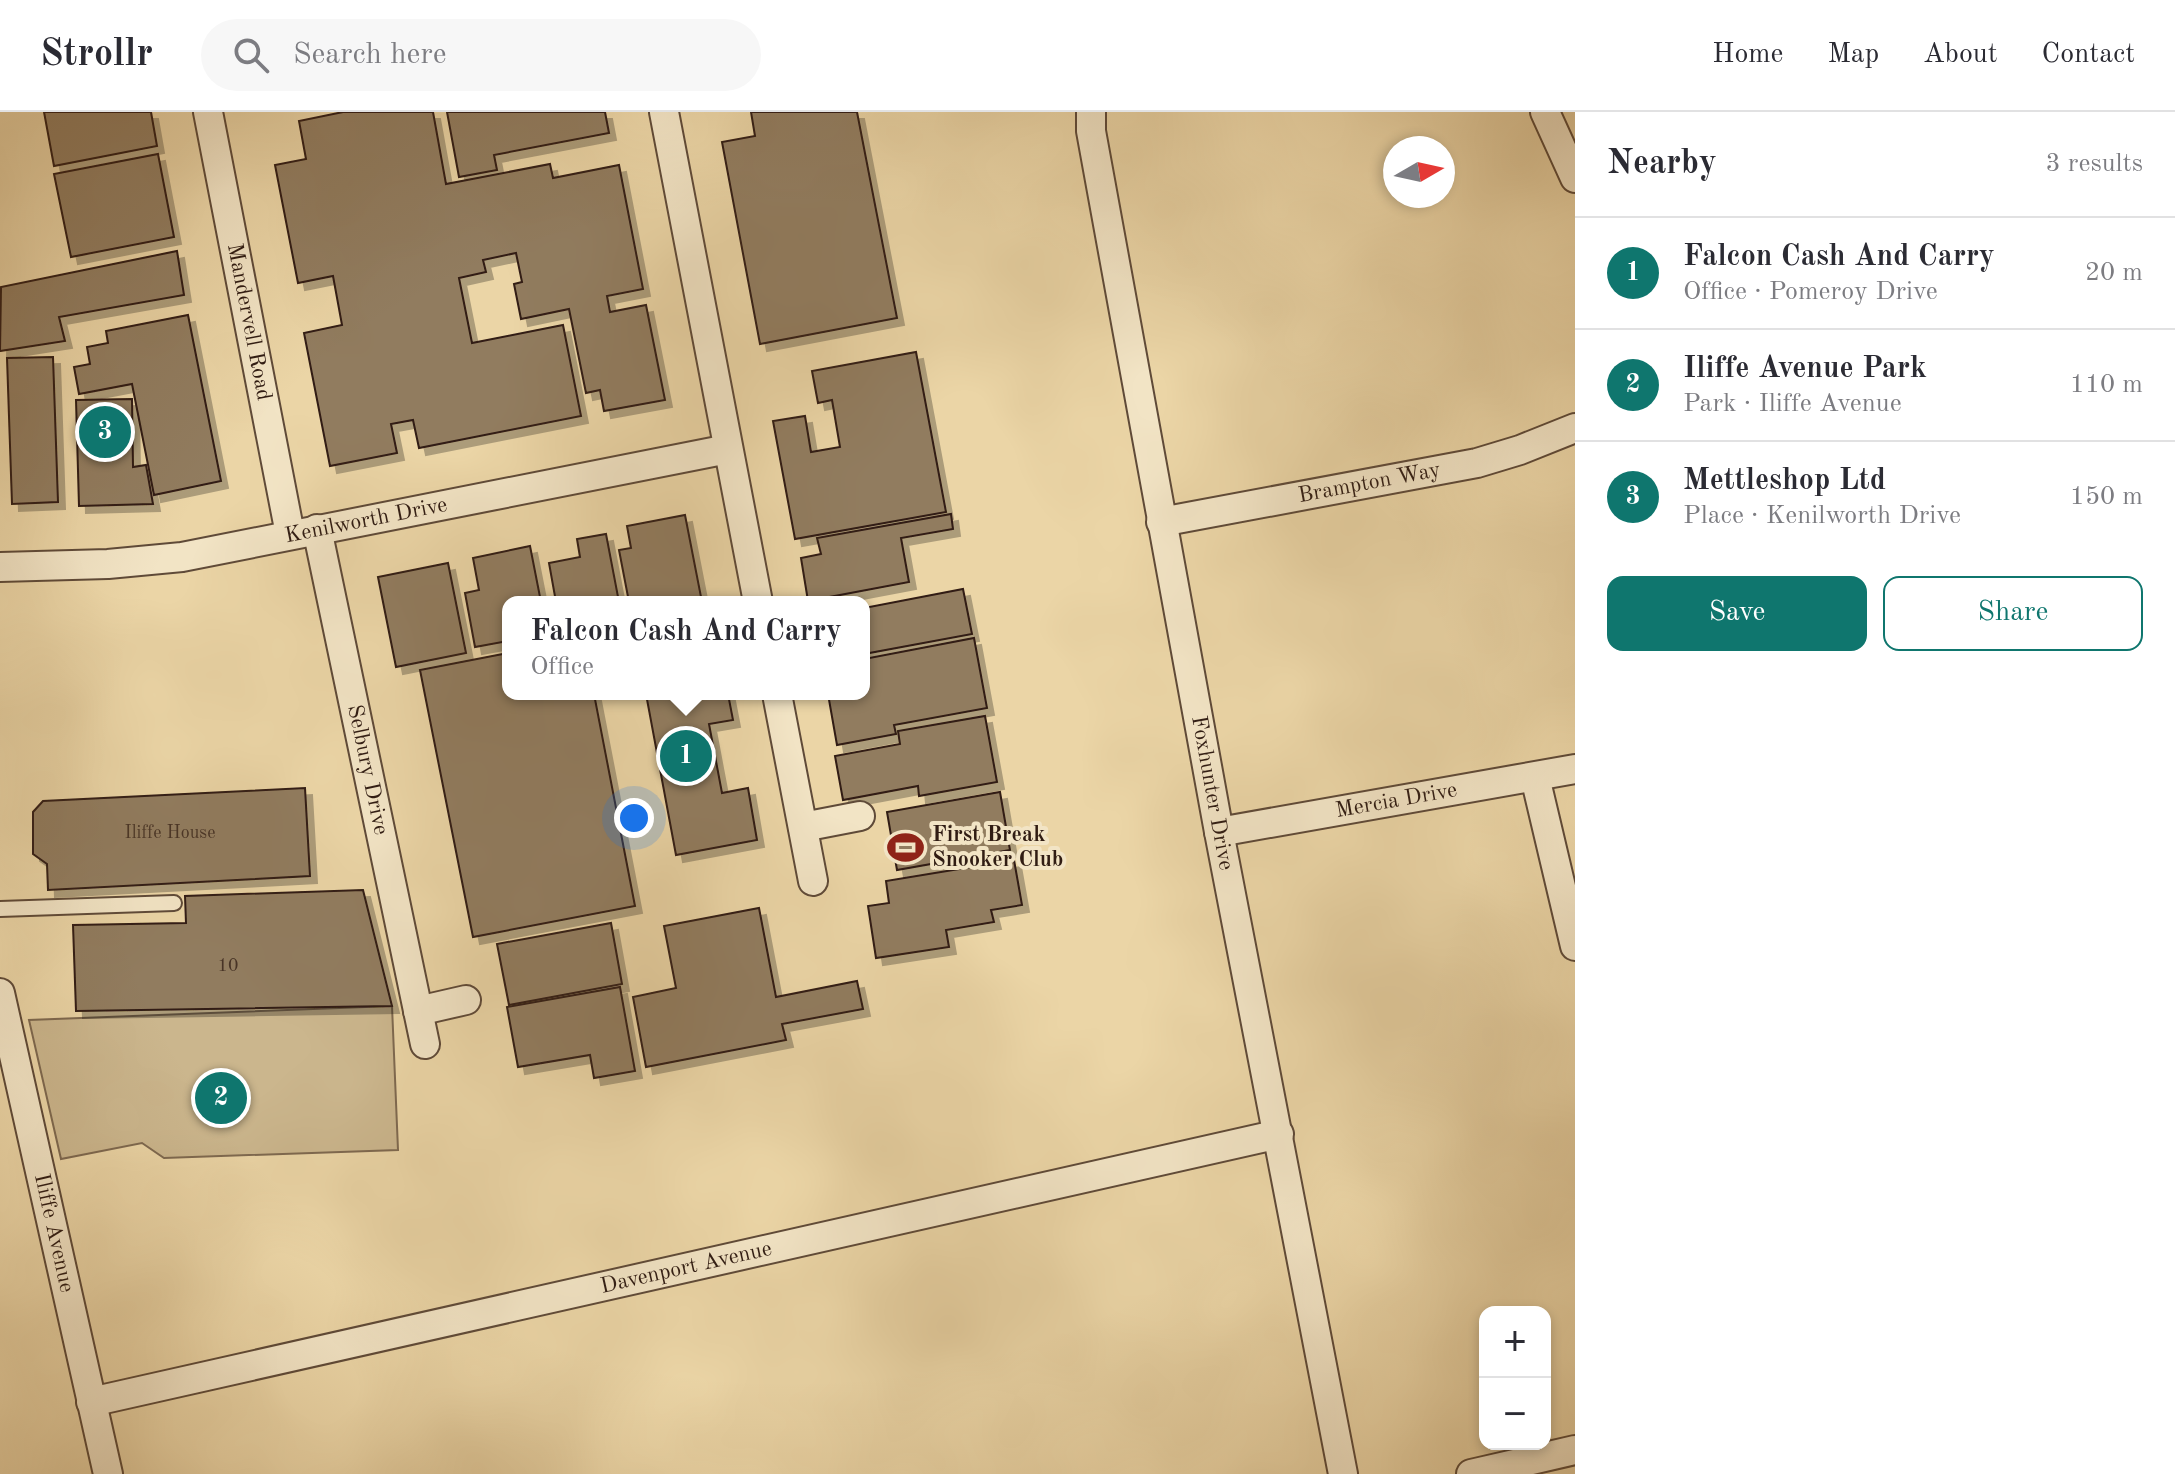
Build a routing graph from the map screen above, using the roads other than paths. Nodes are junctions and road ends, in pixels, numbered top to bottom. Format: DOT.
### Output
graph roads {
  1 [pos="208,112"];
  2 [pos="664,112"];
  3 [pos="1091,112"];
  4 [pos="1545,112"];
  5 [pos="1575,176"];
  6 [pos="1575,428"];
  7 [pos="728,449"];
  8 [pos="1161,522"];
  9 [pos="304,531"];
  10 [pos="0,567"];
  11 [pos="757,596"];
  12 [pos="778,700"];
  13 [pos="1575,769"];
  14 [pos="1535,777"];
  15 [pos="860,816"];
  16 [pos="803,827"];
  17 [pos="1219,832"];
  18 [pos="813,881"];
  19 [pos="174,903"];
  20 [pos="0,909"];
  21 [pos="1575,946"];
  22 [pos="0,993"];
  23 [pos="466,1000"];
  24 [pos="418,1011"];
  25 [pos="425,1044"];
  26 [pos="1279,1134"];
  27 [pos="91,1402"];
  28 [pos="1575,1450"];
  29 [pos="108,1474"];
  30 [pos="1343,1474"];
  31 [pos="1471,1474"];
  1 -- 9 [label="street, Mandervell Road"];
  2 -- 7 [label="street"];
  3 -- 8 [label="street, Foxhunter Drive"];
  4 -- 5 [label="street"];
  6 -- 8 [label="street, Brampton Way"];
  7 -- 9 [label="street, Kenilworth Drive"];
  7 -- 11 [label="street"];
  8 -- 17 [label="street, Foxhunter Drive"];
  9 -- 10 [label="street, Kenilworth Drive"];
  9 -- 24 [label="street, Selbury Drive"];
  12 -- 16 [label="street"];
  13 -- 14 [label="street, Mercia Drive"];
  14 -- 17 [label="street, Mercia Drive"];
  14 -- 21 [label="street"];
  15 -- 16 [label="street"];
  16 -- 18 [label="street"];
  17 -- 26 [label="street, Foxhunter Drive"];
  19 -- 20 [label="lane"];
  22 -- 27 [label="street, Iliffe Avenue"];
  23 -- 24 [label="street"];
  24 -- 25 [label="street, Selbury Drive"];
  26 -- 27 [label="street, Davenport Avenue"];
  26 -- 30 [label="street, Foxhunter Drive"];
  27 -- 29 [label="street, Iliffe Avenue"];
  28 -- 31 [label="street"];
}
